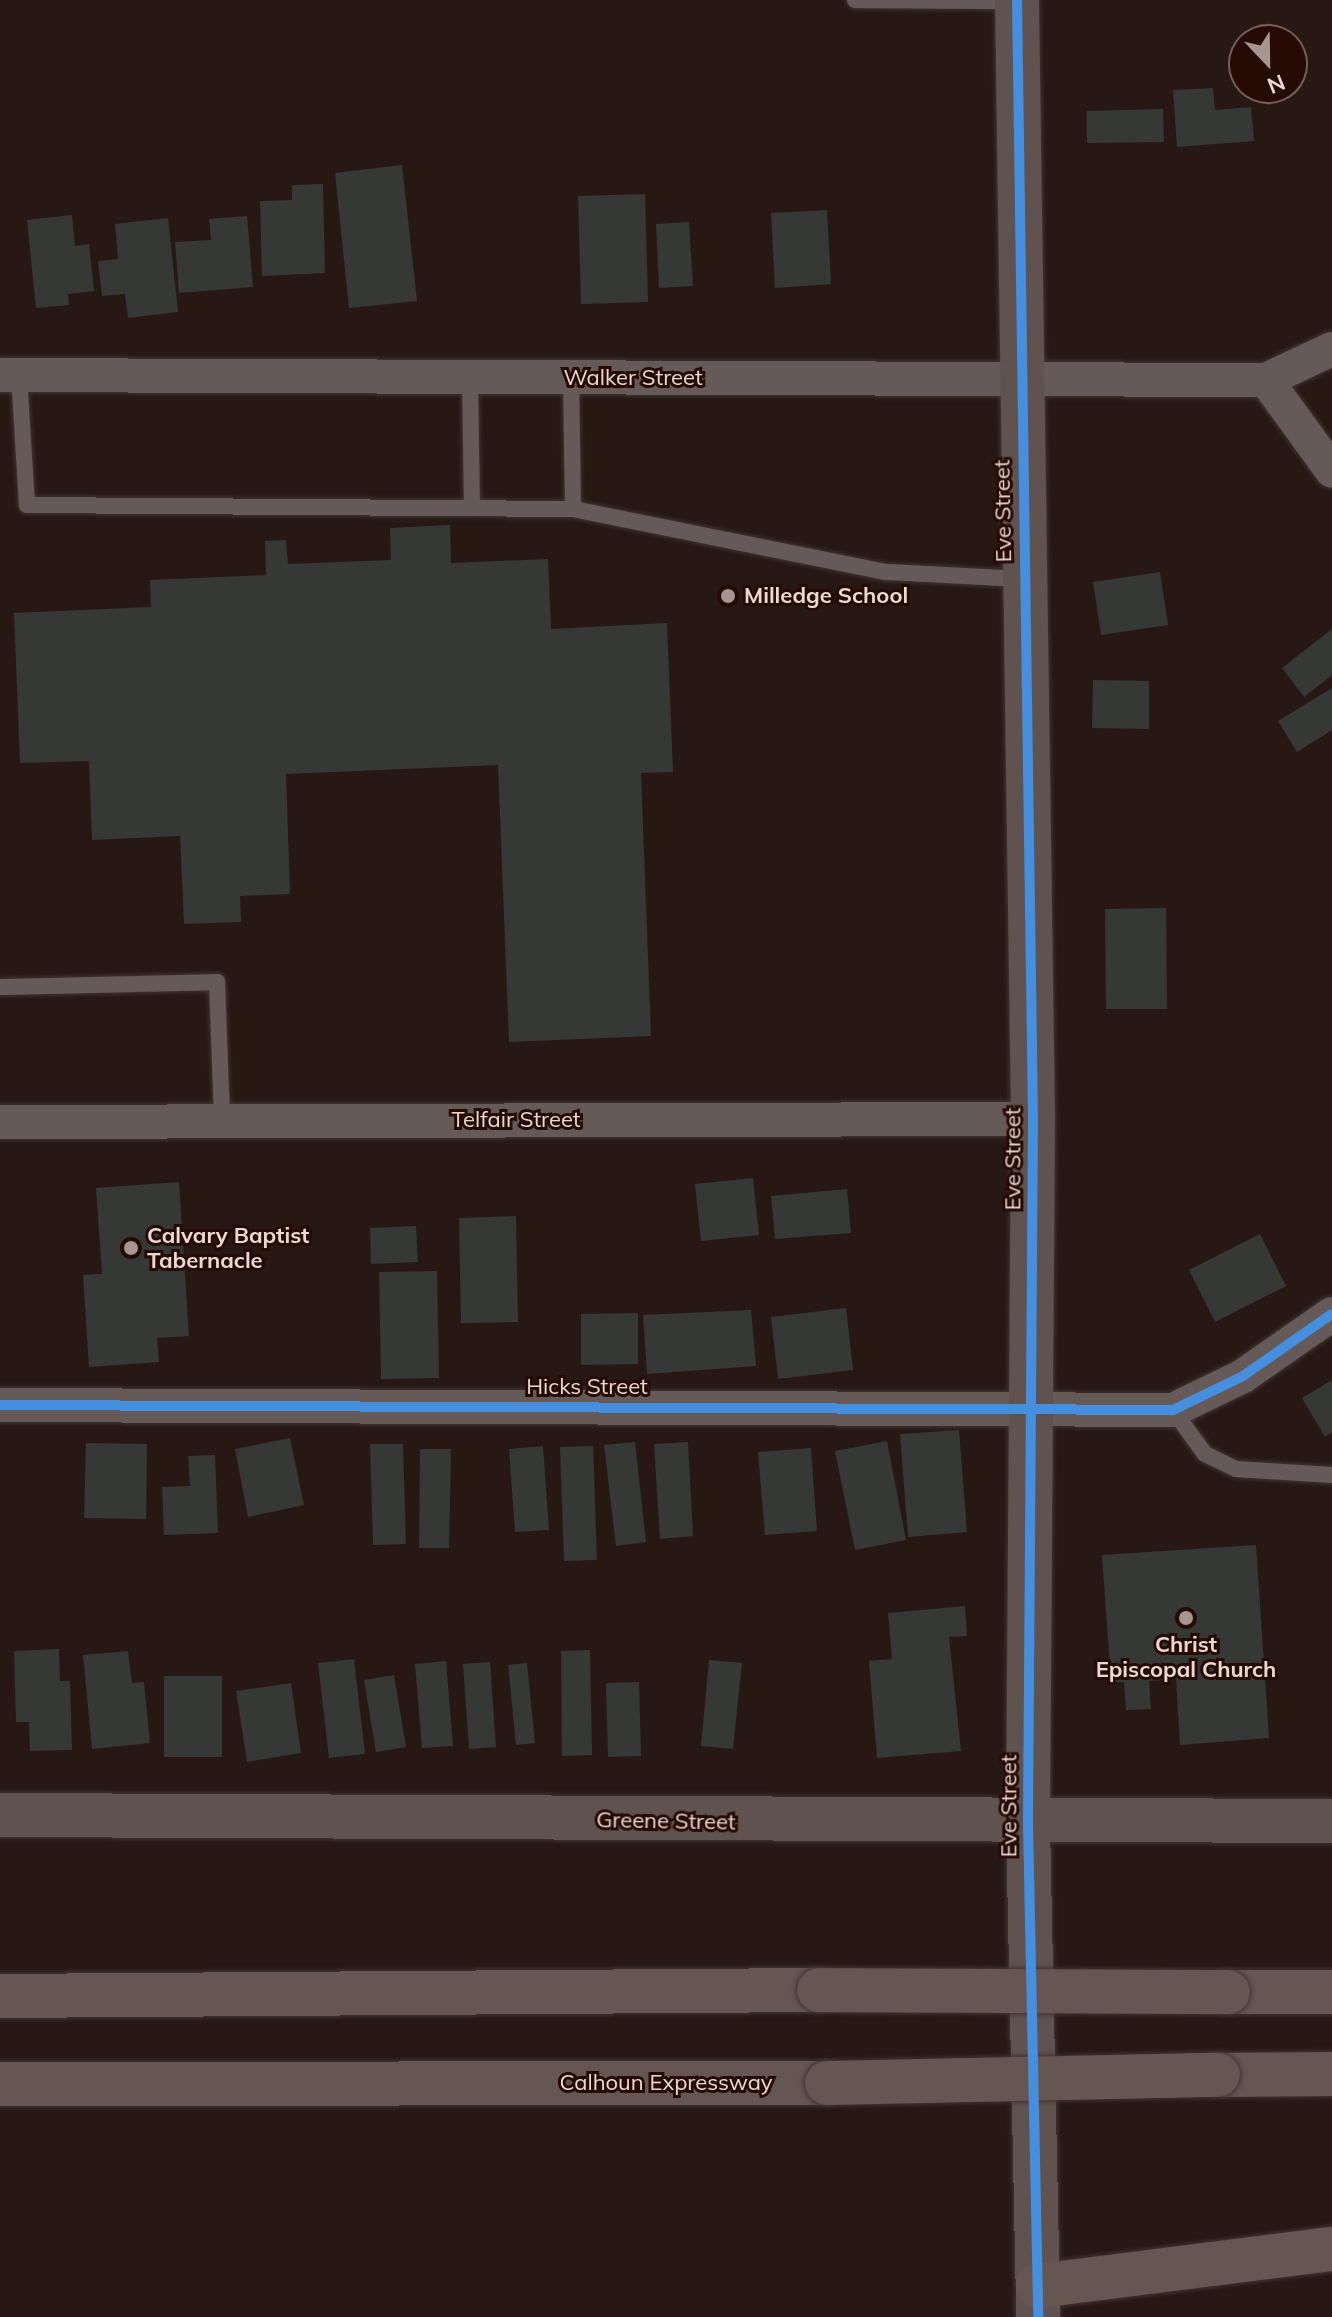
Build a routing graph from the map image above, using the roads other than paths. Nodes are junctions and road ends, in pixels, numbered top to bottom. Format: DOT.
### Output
graph roads {
  1 [pos="855,0"];
  2 [pos="1017,1"];
  3 [pos="1332,349"];
  4 [pos="10,375"];
  5 [pos="470,378"];
  6 [pos="571,378"];
  7 [pos="1021,380"];
  8 [pos="1266,380"];
  9 [pos="1332,471"];
  10 [pos="472,508"];
  11 [pos="573,509"];
  12 [pos="1024,579"];
  13 [pos="0,987"];
  14 [pos="1033,1119"];
  15 [pos="222,1121"];
  16 [pos="0,1122"];
  17 [pos="1332,1314"];
  18 [pos="0,1405"];
  19 [pos="1034,1408"];
  20 [pos="1173,1410"];
  21 [pos="1332,1475"];
  22 [pos="0,1815"];
  23 [pos="1332,1821"];
  24 [pos="1028,1824"];
  25 [pos="1332,1992"];
  26 [pos="0,1996"];
  27 [pos="1332,2074"];
  28 [pos="0,2084"];
  29 [pos="1332,2249"];
  30 [pos="1038,2301"];
  1 -- 2 [label="lane"];
  2 -- 7 [label="street, Eve Street"];
  3 -- 8 [label="street, Walker Street"];
  4 -- 5 [label="street, Walker Street"];
  4 -- 10 [label="lane"];
  5 -- 6 [label="street, Walker Street"];
  5 -- 10 [label="lane"];
  6 -- 7 [label="street, Walker Street"];
  6 -- 11 [label="lane"];
  7 -- 8 [label="street, Walker Street"];
  7 -- 12 [label="street, Eve Street"];
  8 -- 9 [label="street"];
  10 -- 11 [label="lane"];
  11 -- 12 [label="lane"];
  12 -- 14 [label="street, Eve Street"];
  13 -- 15 [label="lane"];
  14 -- 15 [label="street, Telfair Street"];
  14 -- 19 [label="street, Eve Street"];
  15 -- 16 [label="street, Telfair Street"];
  17 -- 20 [label="street"];
  18 -- 19 [label="street, Hicks Street"];
  19 -- 20 [label="street, Hicks Street"];
  19 -- 24 [label="street, Eve Street"];
  20 -- 21 [label="lane"];
  22 -- 24 [label="street, Greene Street"];
  23 -- 24 [label="street, Greene Street"];
  24 -- 30 [label="street, Eve Street"];
  25 -- 26 [label="highway, bridge"];
  27 -- 28 [label="highway, Calhoun Expressway, bridge"];
  29 -- 30 [label="highway"];
}
